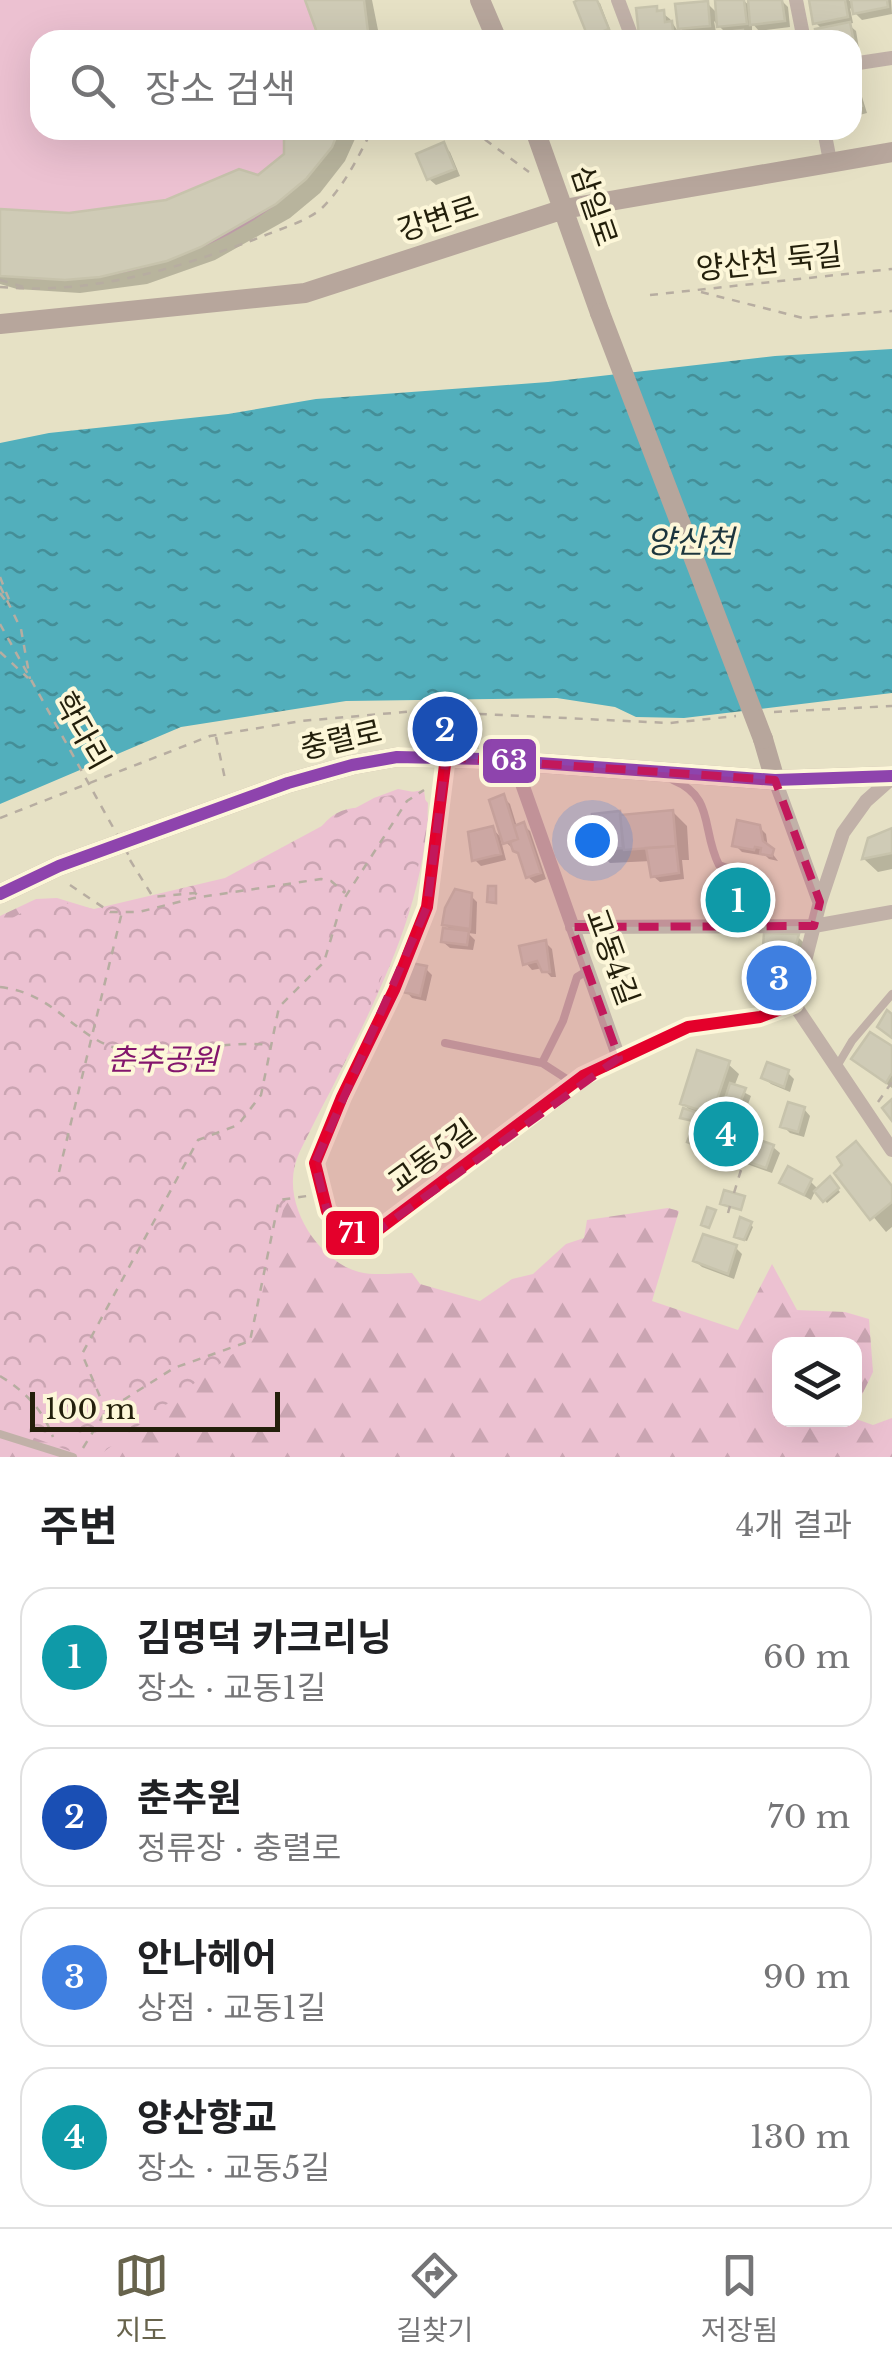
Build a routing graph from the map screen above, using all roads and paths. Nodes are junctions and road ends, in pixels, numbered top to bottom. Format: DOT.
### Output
graph roads {
  1 [pos="480,0"];
  2 [pos="618,0"];
  3 [pos="796,0"];
  4 [pos="493,30"];
  5 [pos="629,30"];
  6 [pos="802,30"];
  7 [pos="892,58"];
  8 [pos="862,62"];
  9 [pos="367,140"];
  10 [pos="485,140"];
  11 [pos="539,140"];
  12 [pos="826,140"];
  13 [pos="892,152"];
  14 [pos="830,162"];
  15 [pos="538,179"];
  16 [pos="564,209"];
  17 [pos="892,269"];
  18 [pos="0,280"];
  19 [pos="0,287"];
  20 [pos="31,290"];
  21 [pos="694,290"];
  22 [pos="650,295"];
  23 [pos="892,311"];
  24 [pos="0,324"];
  25 [pos="0,578"];
  26 [pos="0,586"];
  27 [pos="0,594"];
  28 [pos="12,608"];
  29 [pos="0,624"];
  30 [pos="0,652"];
  31 [pos="30,678"];
  32 [pos="892,706"];
  33 [pos="763,714"];
  34 [pos="744,715"];
  35 [pos="215,735"];
  36 [pos="446,757"];
  37 [pos="514,761"];
  38 [pos="650,770"];
  39 [pos="892,777"];
  40 [pos="225,779"];
  41 [pos="774,780"];
  42 [pos="424,790"];
  43 [pos="0,818"];
  44 [pos="59,866"];
  45 [pos="137,871"];
  46 [pos="131,874"];
  47 [pos="757,878"];
  48 [pos="0,894"];
  49 [pos="346,894"];
  50 [pos="201,898"];
  51 [pos="820,902"];
  52 [pos="122,912"];
  53 [pos="892,912"];
  54 [pos="814,926"];
  55 [pos="572,927"];
  56 [pos="588,970"];
  57 [pos="0,986"];
  58 [pos="892,994"];
  59 [pos="794,1004"];
  60 [pos="92,1037"];
  61 [pos="446,1042"];
  62 [pos="271,1045"];
  63 [pos="619,1058"];
  64 [pos="542,1064"];
  65 [pos="836,1068"];
  66 [pos="892,1082"];
  67 [pos="574,1083"];
  68 [pos="877,1104"];
  69 [pos="892,1150"];
  70 [pos="744,1160"];
  71 [pos="59,1172"];
  72 [pos="734,1193"];
  73 [pos="323,1194"];
  74 [pos="730,1206"];
  75 [pos="728,1213"];
  76 [pos="0,1376"];
  77 [pos="106,1411"];
  78 [pos="0,1434"];
  79 [pos="61,1454"];
  80 [pos="75,1457"];
  1 -- 4 [label="main road"];
  2 -- 5 [label="street"];
  3 -- 6 [label="street"];
  7 -- 8 [label="street"];
  9 -- 20 [label="path"];
  10 -- 15 [label="path"];
  11 -- 16 [label="main road, 삼일로"];
  12 -- 14 [label="street"];
  13 -- 14 [label="main road, 강변로"];
  14 -- 16 [label="main road, 강변로"];
  16 -- 24 [label="main road, 강변로"];
  16 -- 41 [label="main road, 삼일로, bridge"];
  17 -- 21 [label="path, 양산천 둑길"];
  18 -- 20 [label="path"];
  19 -- 20 [label="path"];
  21 -- 22 [label="path, 양산천 둑길"];
  21 -- 23 [label="path"];
  25 -- 28 [label="path"];
  26 -- 28 [label="path"];
  27 -- 28 [label="path"];
  28 -- 31 [label="path"];
  29 -- 31 [label="path, 학다리, bridge"];
  30 -- 31 [label="path, bridge"];
  31 -- 45 [label="path, 학다리, bridge"];
  32 -- 33 [label="path"];
  34 -- 35 [label="path"];
  35 -- 40 [label="path"];
  35 -- 43 [label="path"];
  36 -- 37 [label="main road, 충렬로"];
  36 -- 44 [label="main road, 충렬로"];
  36 -- 73 [label="street"];
  37 -- 38 [label="main road, 충렬로"];
  37 -- 55 [label="street, 교동4길"];
  38 -- 41 [label="main road, 충렬로"];
  38 -- 47 [label="lane"];
  39 -- 41 [label="main road, 충렬로"];
  39 -- 51 [label="street"];
  41 -- 51 [label="street"];
  42 -- 49 [label="path"];
  44 -- 48 [label="main road, 충렬로"];
  44 -- 52 [label="path"];
  45 -- 46 [label="path"];
  45 -- 50 [label="path, 학다리"];
  49 -- 50 [label="path"];
  49 -- 62 [label="path"];
  50 -- 52 [label="path"];
  51 -- 54 [label="street"];
  52 -- 60 [label="path"];
  53 -- 54 [label="street"];
  54 -- 55 [label="street"];
  54 -- 59 [label="street"];
  55 -- 56 [label="street, 교동4길"];
  56 -- 63 [label="street, 교동4길"];
  56 -- 64 [label="lane"];
  57 -- 60 [label="path"];
  58 -- 65 [label="lane"];
  59 -- 63 [label="street, 교동5길"];
  59 -- 65 [label="street"];
  60 -- 62 [label="path"];
  60 -- 71 [label="path"];
  61 -- 64 [label="lane"];
  62 -- 77 [label="path"];
  63 -- 67 [label="street, 교동5길"];
  64 -- 67 [label="lane"];
  65 -- 69 [label="street"];
  66 -- 68 [label="path"];
  67 -- 73 [label="street, 교동5길"];
  70 -- 72 [label="path"];
  73 -- 77 [label="path"];
  74 -- 75 [label="path"];
  76 -- 79 [label="path"];
  77 -- 80 [label="path"];
  78 -- 79 [label="lane"];
  79 -- 80 [label="lane"];
}
